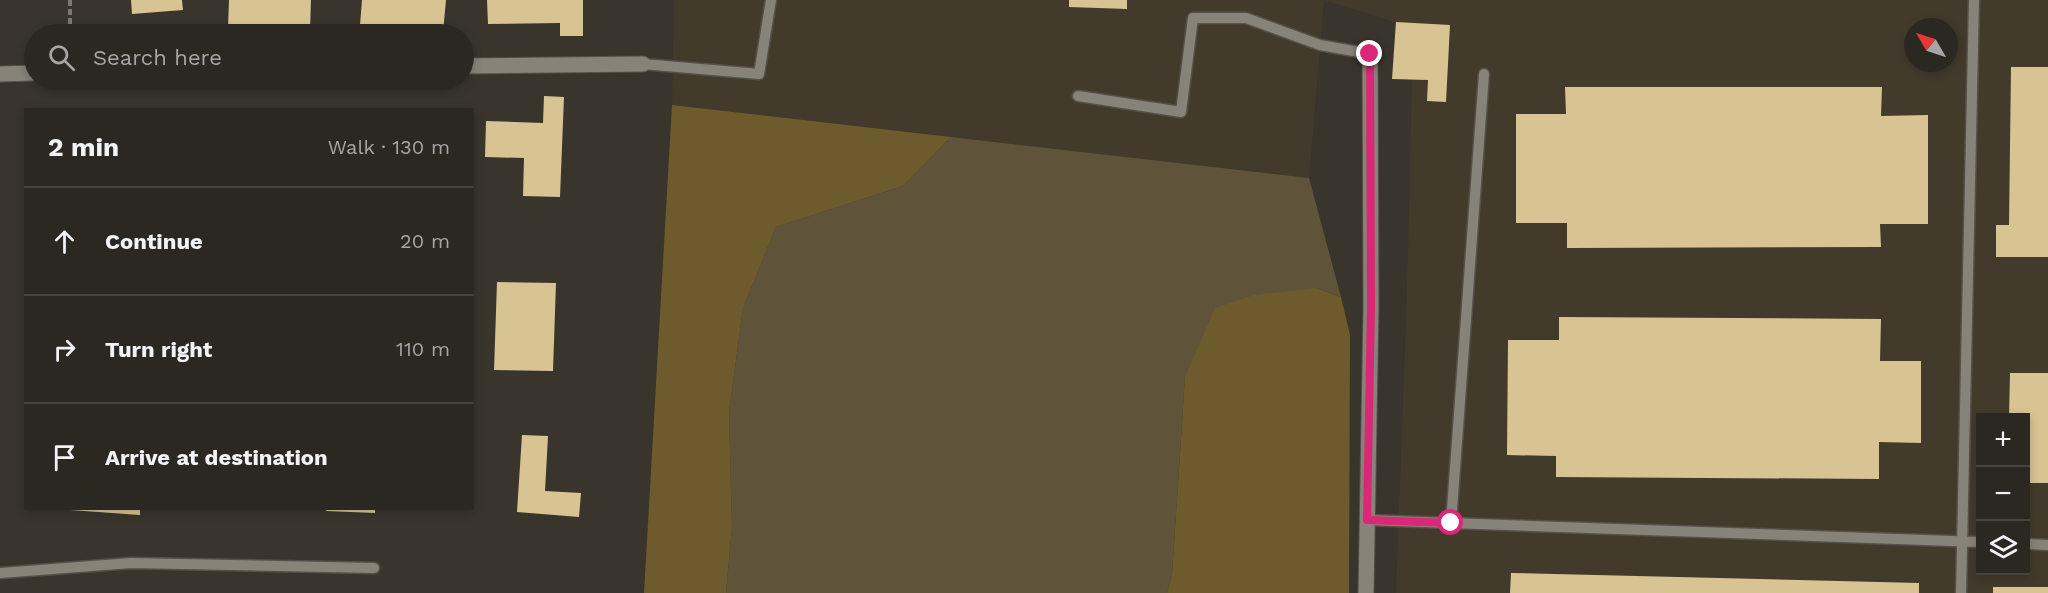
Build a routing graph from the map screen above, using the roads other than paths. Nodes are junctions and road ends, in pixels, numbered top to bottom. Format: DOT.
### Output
graph roads {
  1 [pos="771,0"];
  2 [pos="1974,0"];
  3 [pos="1370,54"];
  4 [pos="643,64"];
  5 [pos="474,66"];
  6 [pos="24,73"];
  7 [pos="0,74"];
  8 [pos="1484,74"];
  9 [pos="1078,96"];
  10 [pos="1367,520"];
  11 [pos="1451,523"];
  12 [pos="1962,541"];
  13 [pos="1976,542"];
  14 [pos="2030,544"];
  15 [pos="2048,545"];
  16 [pos="374,568"];
  17 [pos="0,573"];
  18 [pos="1365,593"];
  19 [pos="1961,593"];
  1 -- 4 [label="lane"];
  2 -- 12 [label="lane"];
  3 -- 9 [label="lane"];
  3 -- 10 [label="street"];
  4 -- 5 [label="street"];
  6 -- 7 [label="street"];
  8 -- 11 [label="lane"];
  10 -- 11 [label="lane"];
  10 -- 18 [label="street"];
  11 -- 12 [label="lane"];
  12 -- 13 [label="lane"];
  12 -- 19 [label="lane"];
  14 -- 15 [label="lane"];
  16 -- 17 [label="lane"];
}
